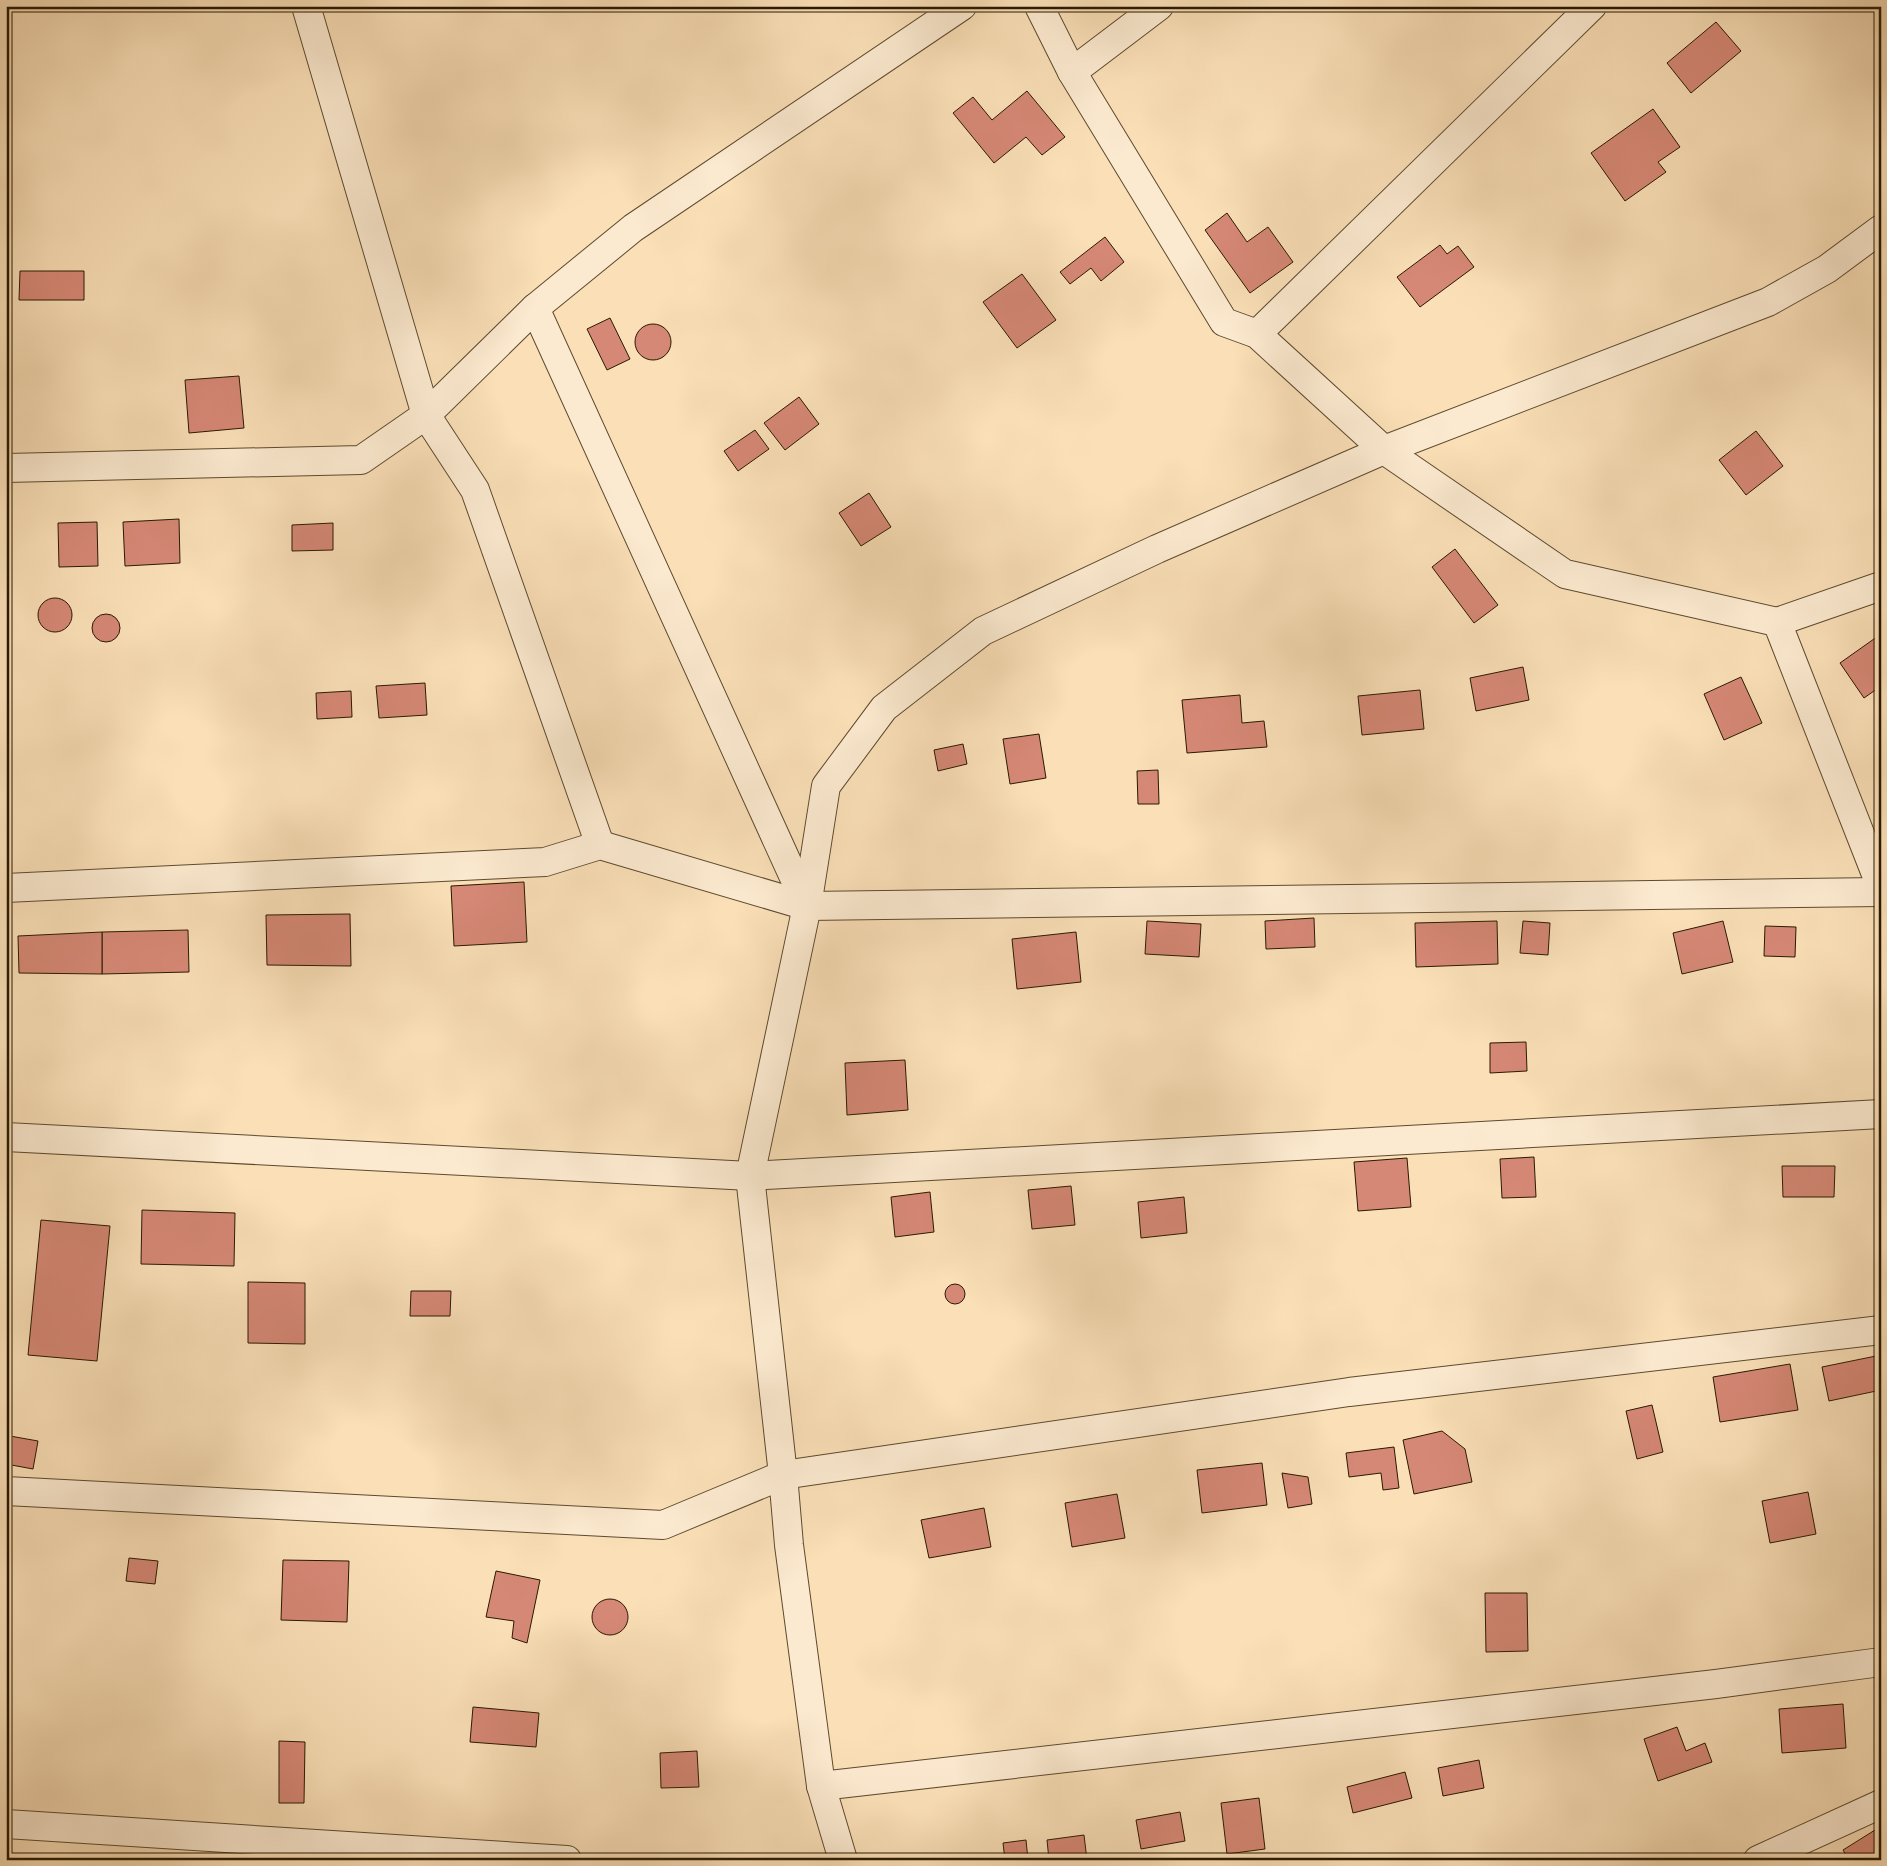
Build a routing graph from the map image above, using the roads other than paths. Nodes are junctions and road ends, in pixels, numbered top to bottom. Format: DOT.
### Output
graph roads {
  1 [pos="306,6"];
  2 [pos="962,6"];
  3 [pos="1039,6"];
  4 [pos="1159,6"];
  5 [pos="1592,6"];
  6 [pos="1072,72"];
  7 [pos="1881,229"];
  8 [pos="535,308"];
  9 [pos="1257,334"];
  10 [pos="426,415"];
  11 [pos="1384,450"];
  12 [pos="6,468"];
  13 [pos="1881,586"];
  14 [pos="1777,622"];
  15 [pos="600,845"];
  16 [pos="1881,887"];
  17 [pos="6,888"];
  18 [pos="1881,892"];
  19 [pos="807,906"];
  20 [pos="1881,1114"];
  21 [pos="6,1137"];
  22 [pos="750,1176"];
  23 [pos="1881,1330"];
  24 [pos="783,1475"];
  25 [pos="6,1492"];
  26 [pos="1881,1662"];
  27 [pos="821,1786"];
  28 [pos="1881,1804"];
  29 [pos="6,1824"];
  30 [pos="567,1860"];
  31 [pos="844,1860"];
  32 [pos="1758,1860"];
  1 -- 10 [label="street"];
  2 -- 8 [label="street"];
  3 -- 6 [label="street"];
  4 -- 6 [label="street"];
  5 -- 9 [label="street"];
  6 -- 9 [label="street"];
  7 -- 11 [label="street"];
  8 -- 10 [label="street"];
  8 -- 19 [label="street"];
  9 -- 11 [label="street"];
  10 -- 12 [label="street"];
  10 -- 15 [label="street"];
  11 -- 14 [label="street"];
  11 -- 19 [label="street"];
  13 -- 14 [label="street"];
  14 -- 16 [label="street"];
  15 -- 17 [label="street"];
  15 -- 19 [label="street"];
  18 -- 19 [label="street"];
  19 -- 22 [label="street"];
  20 -- 22 [label="street"];
  21 -- 22 [label="street"];
  22 -- 24 [label="street"];
  23 -- 24 [label="street"];
  24 -- 25 [label="street"];
  24 -- 27 [label="street"];
  26 -- 27 [label="street"];
  27 -- 31 [label="street"];
  28 -- 32 [label="street"];
  29 -- 30 [label="street"];
}
